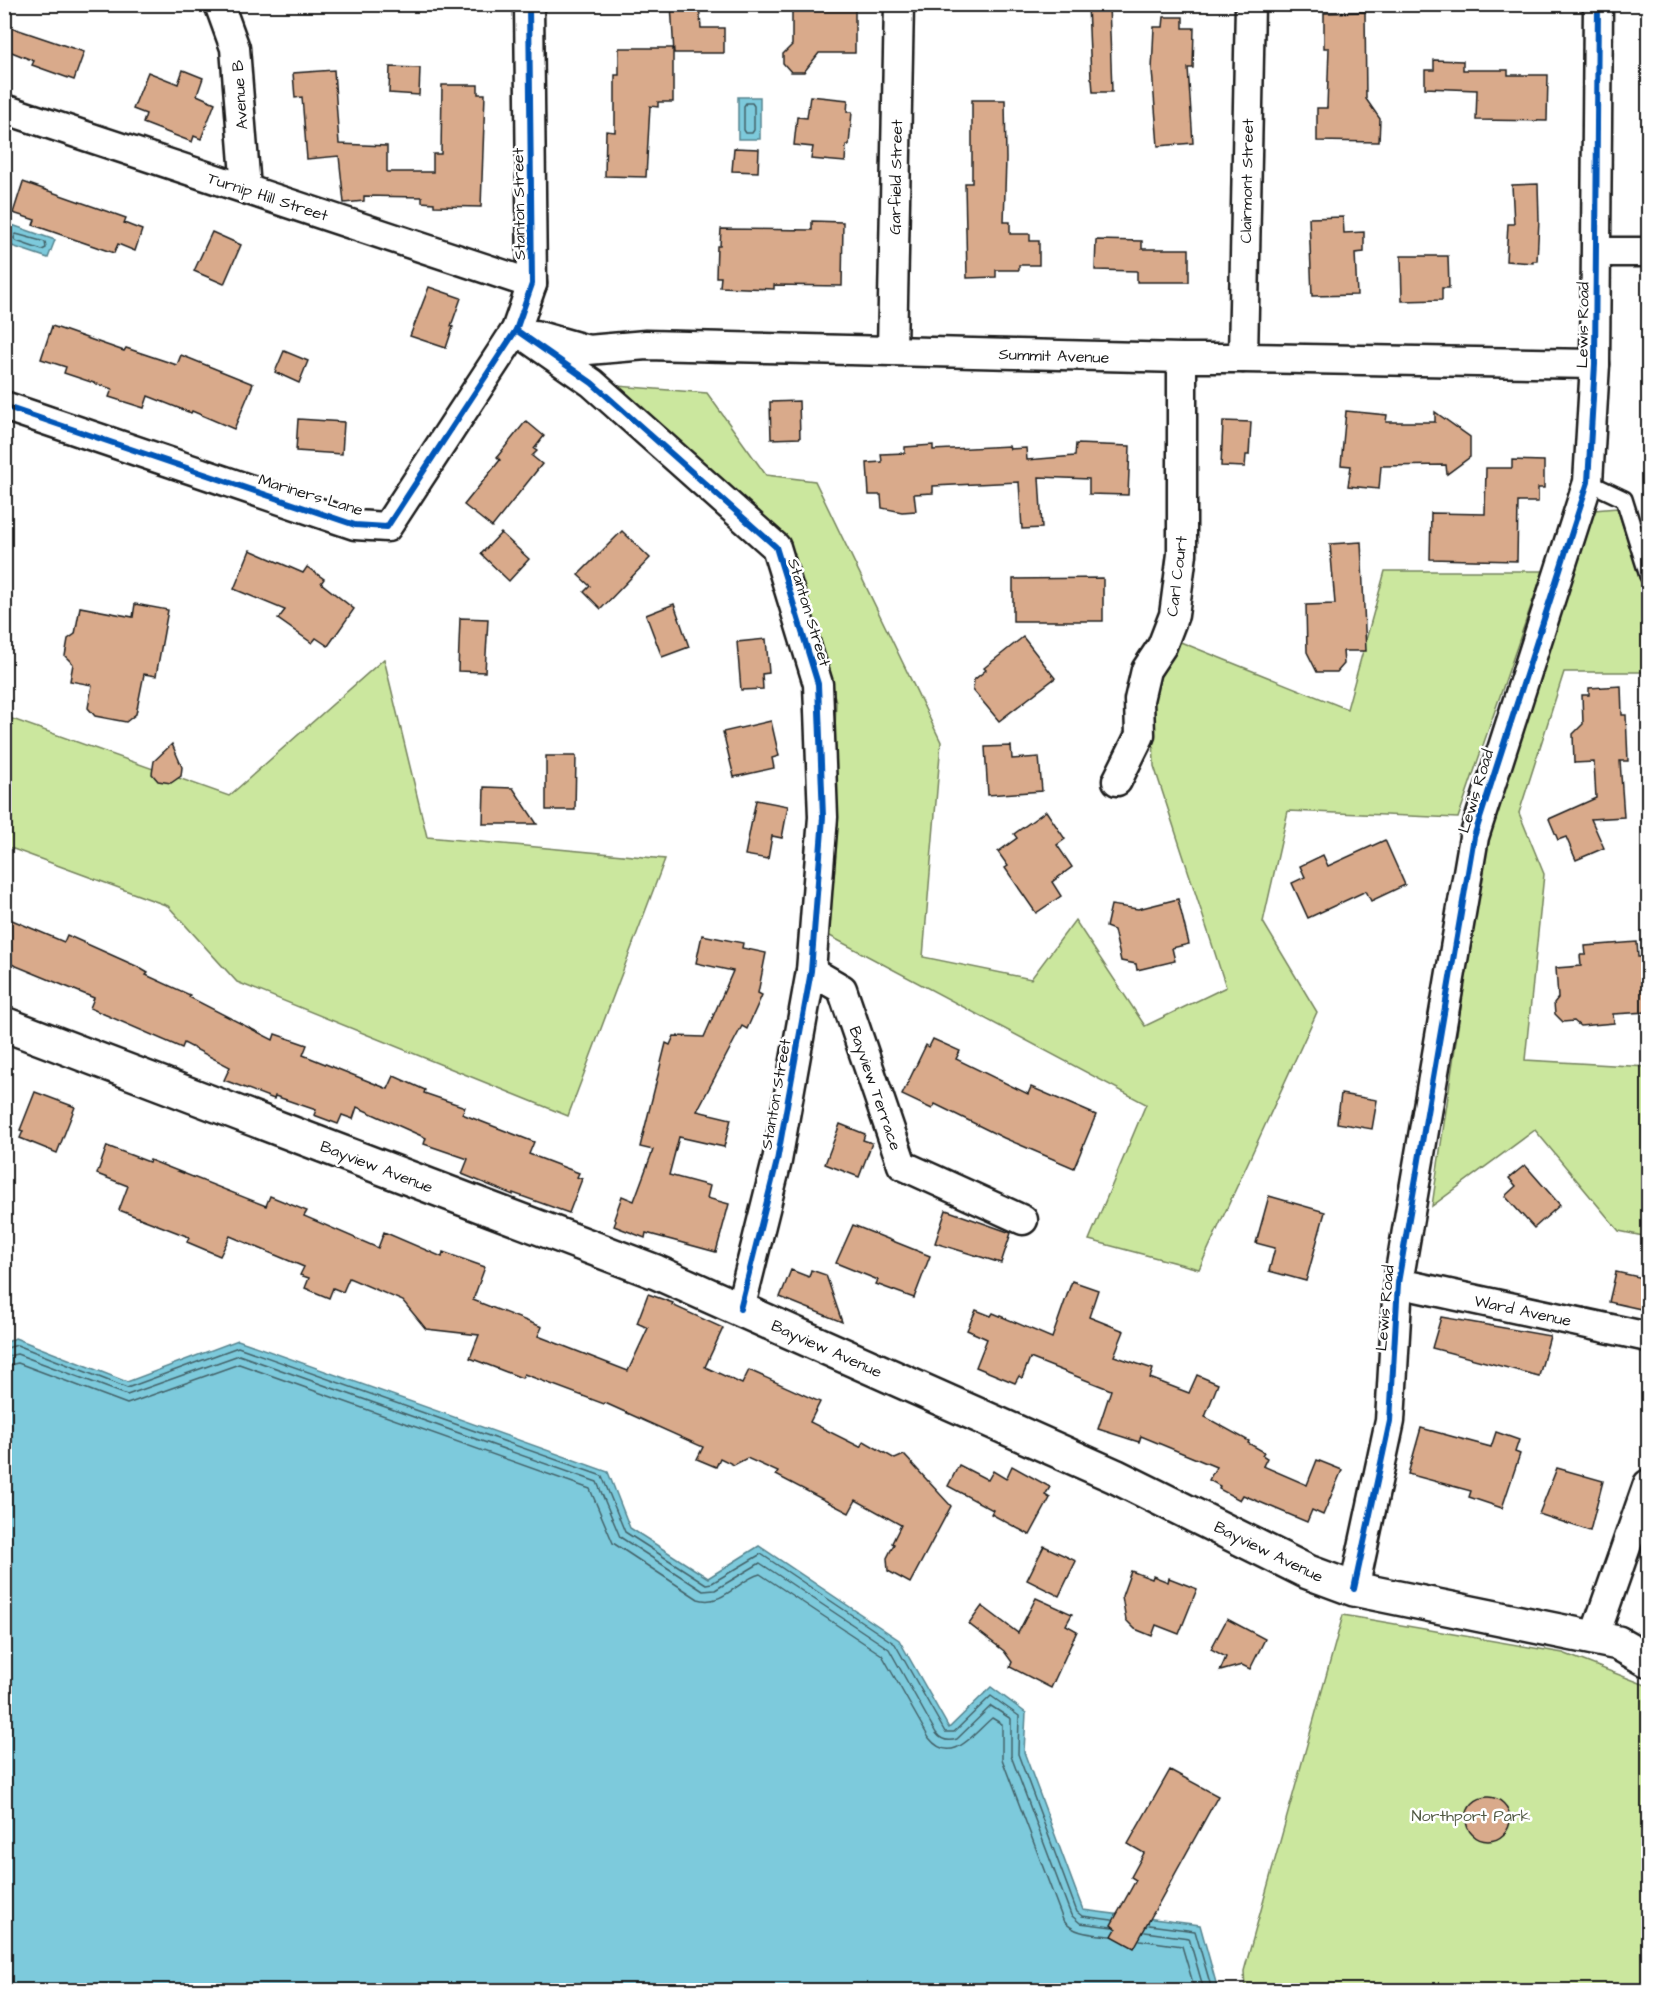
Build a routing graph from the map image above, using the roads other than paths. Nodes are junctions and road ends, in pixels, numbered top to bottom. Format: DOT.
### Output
graph roads {
  1 [pos="219,4"];
  2 [pos="529,4"];
  3 [pos="899,4"];
  4 [pos="1250,4"];
  5 [pos="1598,4"];
  6 [pos="4,109"];
  7 [pos="246,189"];
  8 [pos="1597,252"];
  9 [pos="1648,252"];
  10 [pos="532,284"];
  11 [pos="516,330"];
  12 [pos="892,350"];
  13 [pos="1182,358"];
  14 [pos="1243,358"];
  15 [pos="1596,364"];
  16 [pos="4,406"];
  17 [pos="1588,482"];
  18 [pos="1648,576"];
  19 [pos="1117,781"];
  20 [pos="811,971"];
  21 [pos="4,1024"];
  22 [pos="1023,1220"];
  23 [pos="1398,1282"];
  24 [pos="740,1309"];
  25 [pos="1648,1337"];
  26 [pos="1648,1485"];
  27 [pos="1354,1589"];
  28 [pos="1594,1638"];
  29 [pos="1648,1660"];
  1 -- 7 [label="street, Avenue B"];
  2 -- 10 [label="street, Stanton Street"];
  3 -- 12 [label="street, Garfield Street"];
  4 -- 14 [label="street, Clairmont Street"];
  5 -- 8 [label="street, Lewis Road"];
  6 -- 7 [label="street, Turnip Hill Street"];
  7 -- 10 [label="street, Turnip Hill Street"];
  8 -- 9 [label="street"];
  8 -- 15 [label="street, Lewis Road"];
  10 -- 11 [label="street, Stanton Street"];
  11 -- 12 [label="street, Summit Avenue"];
  11 -- 16 [label="street, Mariners Lane"];
  11 -- 20 [label="street, Stanton Street"];
  12 -- 13 [label="street, Summit Avenue"];
  13 -- 14 [label="street, Summit Avenue"];
  13 -- 19 [label="street, Carl Court"];
  14 -- 15 [label="street, Summit Avenue"];
  15 -- 17 [label="street, Lewis Road"];
  17 -- 18 [label="lane"];
  17 -- 23 [label="street, Lewis Road"];
  20 -- 22 [label="street, Bayview Terrace"];
  20 -- 24 [label="street, Stanton Street"];
  21 -- 24 [label="main road, Bayview Avenue"];
  23 -- 25 [label="street, Ward Avenue"];
  23 -- 27 [label="street, Lewis Road"];
  24 -- 27 [label="main road, Bayview Avenue"];
  26 -- 28 [label="street"];
  27 -- 28 [label="main road, Bayview Avenue"];
  28 -- 29 [label="main road, Bayview Avenue"];
}
